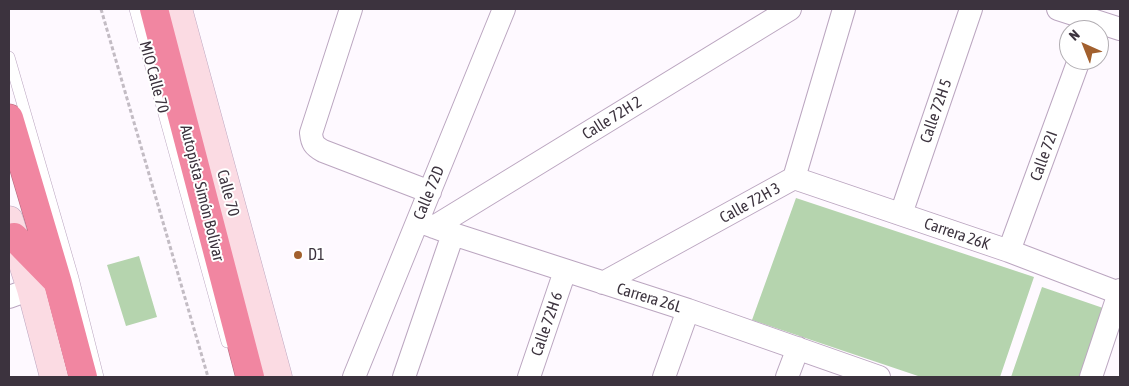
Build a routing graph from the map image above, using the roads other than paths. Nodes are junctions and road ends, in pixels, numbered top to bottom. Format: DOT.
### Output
graph roads {
  1 [pos="135,9"];
  2 [pos="154,9"];
  3 [pos="351,9"];
  4 [pos="519,9"];
  5 [pos="790,9"];
  6 [pos="844,9"];
  7 [pos="971,9"];
  8 [pos="185,14"];
  9 [pos="501,16"];
  10 [pos="1080,17"];
  11 [pos="1120,29"];
  12 [pos="9,57"];
  13 [pos="1075,70"];
  14 [pos="9,118"];
  15 [pos="794,178"];
  16 [pos="430,192"];
  17 [pos="901,214"];
  18 [pos="435,227"];
  19 [pos="12,228"];
  20 [pos="1009,252"];
  21 [pos="565,271"];
  22 [pos="58,283"];
  23 [pos="603,283"];
  24 [pos="1120,291"];
  25 [pos="20,293"];
  26 [pos="688,310"];
  27 [pos="798,348"];
  28 [pos="229,351"];
  29 [pos="277,371"];
  30 [pos="247,376"];
  31 [pos="54,377"];
  32 [pos="83,377"];
  33 [pos="98,377"];
  34 [pos="354,377"];
  35 [pos="404,377"];
  36 [pos="529,377"];
  37 [pos="664,377"];
  38 [pos="787,377"];
  39 [pos="879,377"];
  40 [pos="1091,377"];
  1 -- 28 [label="lane, MIO Calle 70"];
  2 -- 30 [label="highway, Autopista Simón Bolívar"];
  3 -- 16 [label="street"];
  4 -- 9 [label="street"];
  5 -- 18 [label="street, Calle 72H 2"];
  6 -- 15 [label="street, Calle 72H 3"];
  7 -- 17 [label="street, Calle 72H 5"];
  8 -- 29 [label="street, Calle 70"];
  9 -- 16 [label="street, Calle 72D"];
  10 -- 11 [label="street"];
  12 -- 33 [label="lane"];
  13 -- 20 [label="street, Calle 72I"];
  14 -- 22 [label="highway"];
  15 -- 17 [label="street, Carrera 26K"];
  15 -- 23 [label="street, Calle 72H 3"];
  16 -- 18 [label="street, Calle 72D"];
  17 -- 20 [label="street, Carrera 26K"];
  18 -- 21 [label="street, Carrera 26L"];
  18 -- 34 [label="street, Calle 72D"];
  18 -- 35 [label="street"];
  19 -- 22 [label="highway"];
  19 -- 25 [label="street"];
  20 -- 24 [label="street, Carrera 26K"];
  21 -- 23 [label="street, Carrera 26L"];
  21 -- 36 [label="street, Calle 72H 6"];
  22 -- 32 [label="highway"];
  23 -- 26 [label="street, Carrera 26L"];
  24 -- 40 [label="street"];
  25 -- 31 [label="street"];
  26 -- 27 [label="street, Carrera 26L"];
  26 -- 37 [label="street"];
  27 -- 38 [label="street"];
  27 -- 39 [label="street, Carrera 26L"];
  29 -- 30 [label="street"];
}
